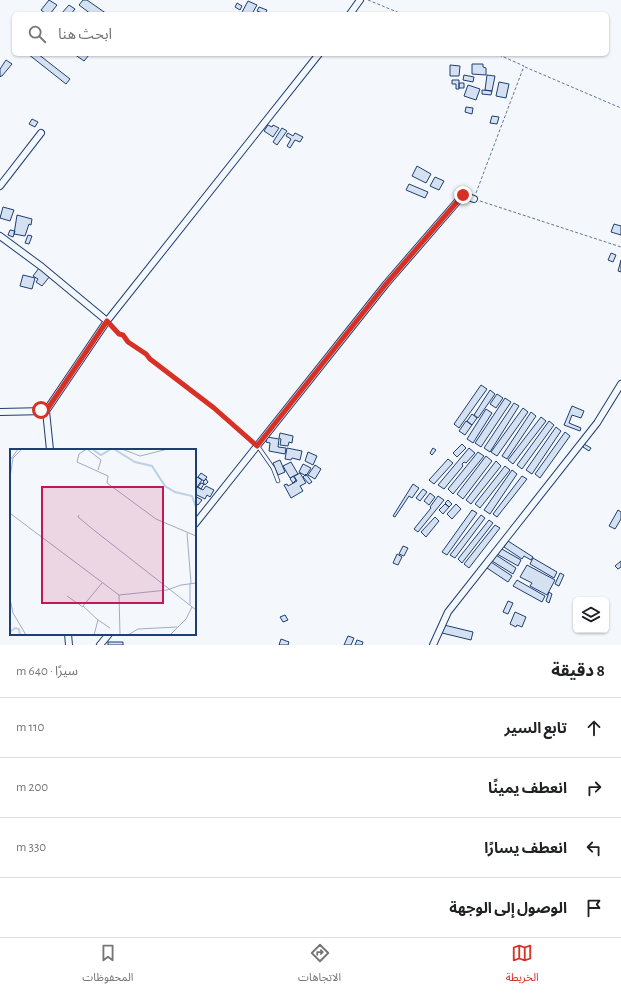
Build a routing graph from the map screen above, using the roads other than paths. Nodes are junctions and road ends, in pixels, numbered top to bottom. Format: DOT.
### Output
graph roads {
  1 [pos="360,0"];
  2 [pos="351,12"];
  3 [pos="317,56"];
  4 [pos="41,133"];
  5 [pos="0,186"];
  6 [pos="474,199"];
  7 [pos="0,236"];
  8 [pos="107,321"];
  9 [pos="621,384"];
  10 [pos="46,411"];
  11 [pos="0,412"];
  12 [pos="257,446"];
  13 [pos="50,449"];
  14 [pos="278,481"];
  15 [pos="196,523"];
  16 [pos="68,635"];
  17 [pos="108,635"];
  18 [pos="69,645"];
  19 [pos="100,645"];
  20 [pos="433,645"];
  1 -- 2 [label="street"];
  3 -- 8 [label="street"];
  4 -- 5 [label="street"];
  6 -- 12 [label="street"];
  7 -- 8 [label="street"];
  8 -- 10 [label="street"];
  9 -- 20 [label="street"];
  10 -- 11 [label="street"];
  10 -- 13 [label="street"];
  12 -- 14 [label="lane"];
  12 -- 15 [label="street"];
  16 -- 18 [label="street"];
  17 -- 19 [label="street"];
}
